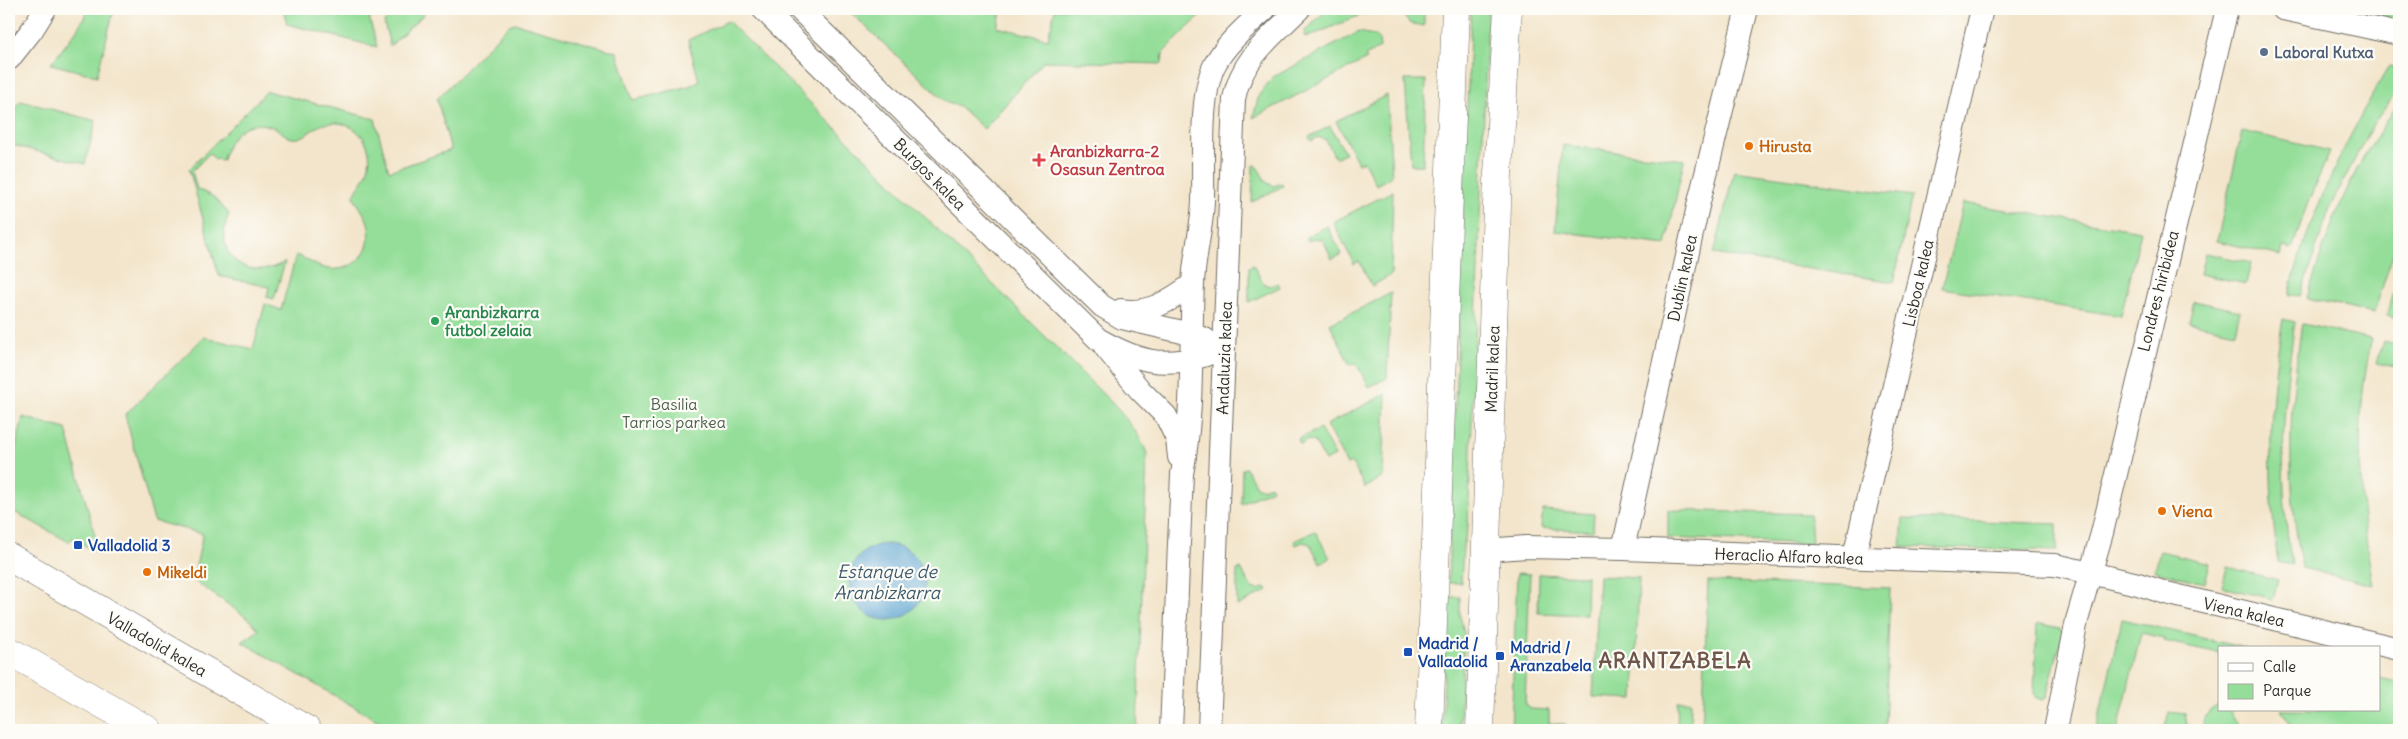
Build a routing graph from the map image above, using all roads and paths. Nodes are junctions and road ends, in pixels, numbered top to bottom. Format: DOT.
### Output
graph roads {
  1 [pos="45,9"];
  2 [pos="763,9"];
  3 [pos="799,9"];
  4 [pos="1265,9"];
  5 [pos="1299,9"];
  6 [pos="1456,9"];
  7 [pos="1508,9"];
  8 [pos="1747,9"];
  9 [pos="1982,9"];
  10 [pos="2227,9"];
  11 [pos="2283,9"];
  12 [pos="2399,34"];
  13 [pos="9,59"];
  14 [pos="1193,284"];
  15 [pos="1102,306"];
  16 [pos="1192,334"];
  17 [pos="1098,338"];
  18 [pos="1225,347"];
  19 [pos="1191,360"];
  20 [pos="1182,474"];
  21 [pos="1623,549"];
  22 [pos="1486,550"];
  23 [pos="9,557"];
  24 [pos="1854,557"];
  25 [pos="2090,573"];
  26 [pos="2399,649"];
  27 [pos="9,651"];
  28 [pos="148,730"];
  29 [pos="307,730"];
  30 [pos="1171,730"];
  31 [pos="1209,730"];
  32 [pos="1429,730"];
  33 [pos="1480,730"];
  34 [pos="2055,730"];
  1 -- 13 [label="street"];
  2 -- 17 [label="street, Burgos kalea"];
  3 -- 15 [label="street, Burgos kalea"];
  4 -- 14 [label="street, Andaluzia kalea"];
  5 -- 18 [label="street, Andaluzia kalea"];
  6 -- 32 [label="main road"];
  7 -- 22 [label="main road, Madril kalea"];
  8 -- 21 [label="street, Dublin kalea"];
  9 -- 24 [label="street, Lisboa kalea"];
  10 -- 25 [label="street, Londres hiribidea"];
  11 -- 12 [label="street"];
  14 -- 15 [label="street"];
  14 -- 16 [label="street, Andaluzia kalea"];
  15 -- 16 [label="street, Burgos kalea"];
  16 -- 18 [label="street, Burgos kalea"];
  16 -- 19 [label="street, Andaluzia kalea"];
  17 -- 19 [label="street, Burgos kalea"];
  17 -- 20 [label="street, Burgos kalea"];
  18 -- 19 [label="street, Burgos kalea"];
  18 -- 31 [label="street, Andaluzia kalea"];
  19 -- 20 [label="street, Andaluzia kalea"];
  20 -- 30 [label="street, Andaluzia kalea"];
  21 -- 22 [label="street, Heraclio Alfaro kalea"];
  21 -- 24 [label="street, Heraclio Alfaro kalea"];
  22 -- 33 [label="main road, Madril kalea"];
  23 -- 29 [label="main road, Valladolid kalea"];
  24 -- 25 [label="street, Heraclio Alfaro kalea"];
  25 -- 26 [label="street, Viena kalea"];
  25 -- 34 [label="street, Londres hiribidea"];
  27 -- 28 [label="main road"];
}
